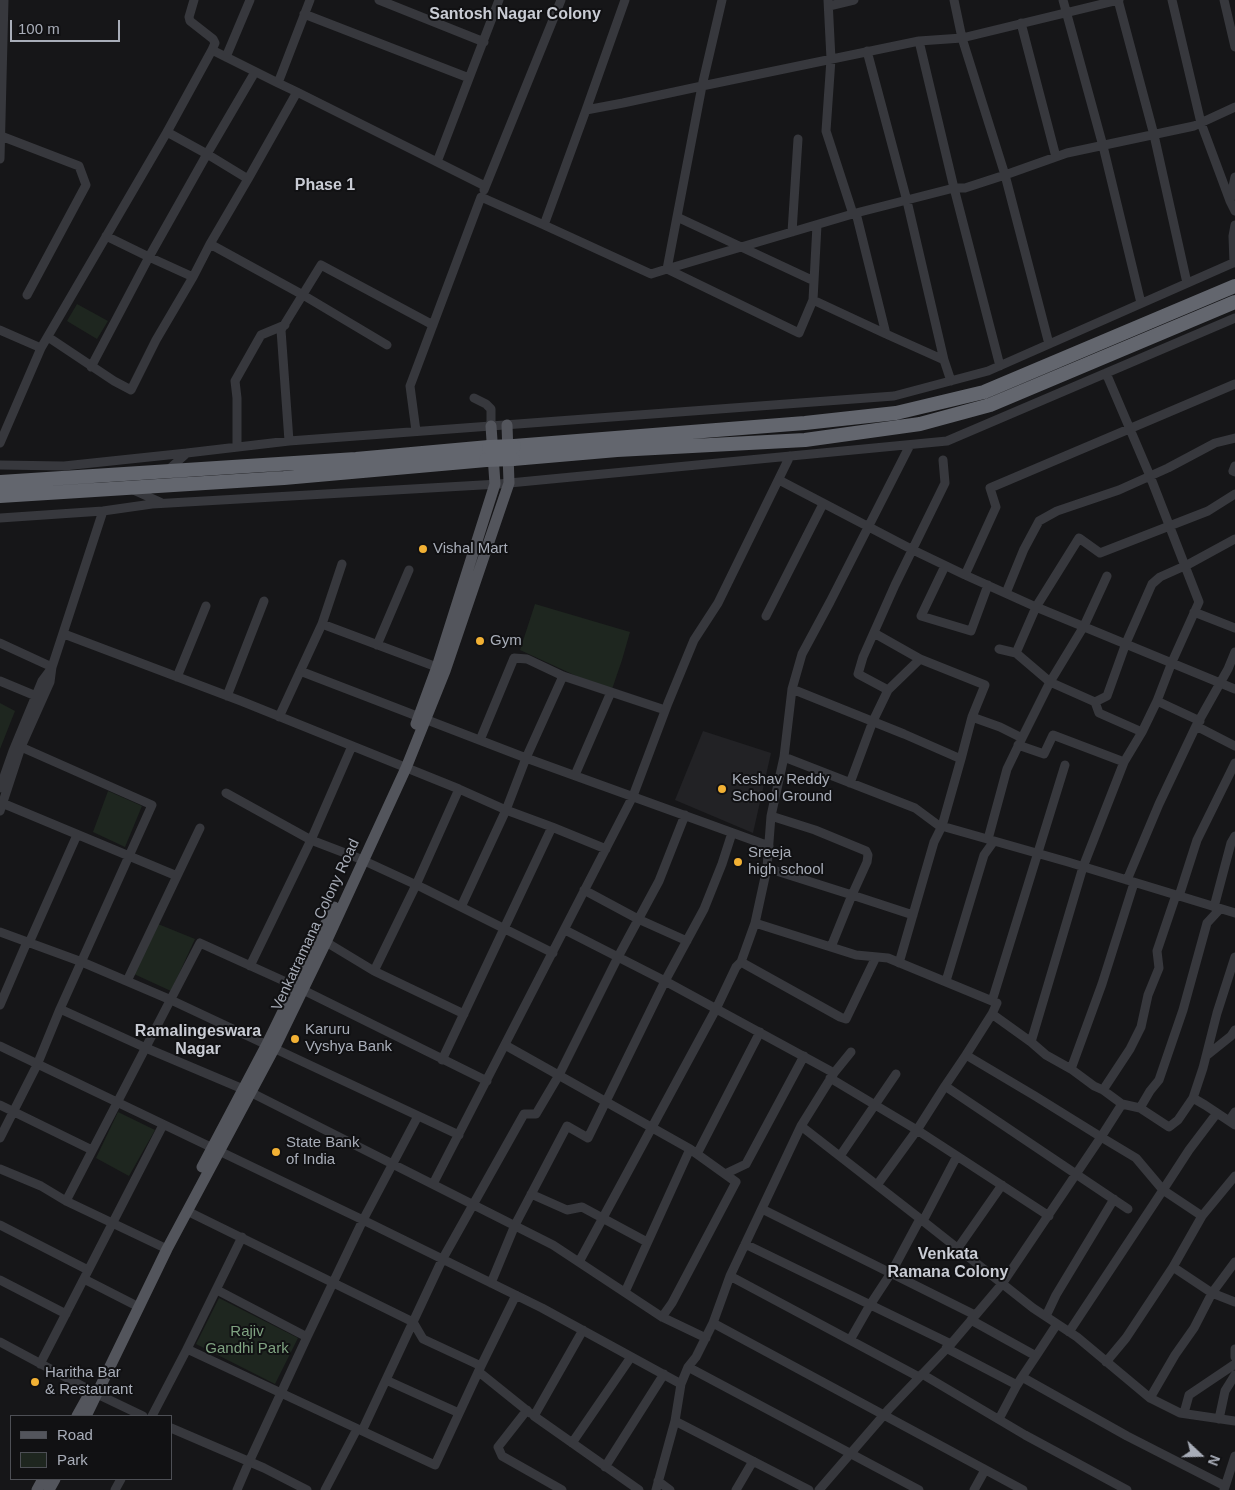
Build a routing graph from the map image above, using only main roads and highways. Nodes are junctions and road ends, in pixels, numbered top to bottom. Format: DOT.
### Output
graph roads {
  1 [pos="1231,296"];
  2 [pos="507,425"];
  3 [pos="491,426"];
  4 [pos="488,454"];
  5 [pos="0,482"];
  6 [pos="0,496"];
  7 [pos="441,669"];
  8 [pos="360,859"];
  9 [pos="299,988"];
  10 [pos="216,1149"];
  11 [pos="164,1247"];
  12 [pos="94,1392"];
  13 [pos="78,1415"];
  14 [pos="86,1415"];
  1 -- 4 [label="highway, bridge"];
  2 -- 7 [label="main road, Venkatramana Colony Road"];
  3 -- 7 [label="main road"];
  4 -- 5 [label="highway"];
  4 -- 6 [label="highway"];
  7 -- 8 [label="main road, Venkatramana Colony Road"];
  8 -- 9 [label="main road"];
  8 -- 9 [label="main road, Venkatramana Colony Road"];
  9 -- 10 [label="main road, Venkatramana Colony Road"];
  10 -- 11 [label="main road"];
  10 -- 11 [label="main road, Venkatramana Colony Road"];
  11 -- 12 [label="main road, Venkatramana Colony Road"];
  11 -- 12 [label="main road"];
  12 -- 13 [label="main road"];
  12 -- 14 [label="main road, Venkatramana Colony Road"];
}
